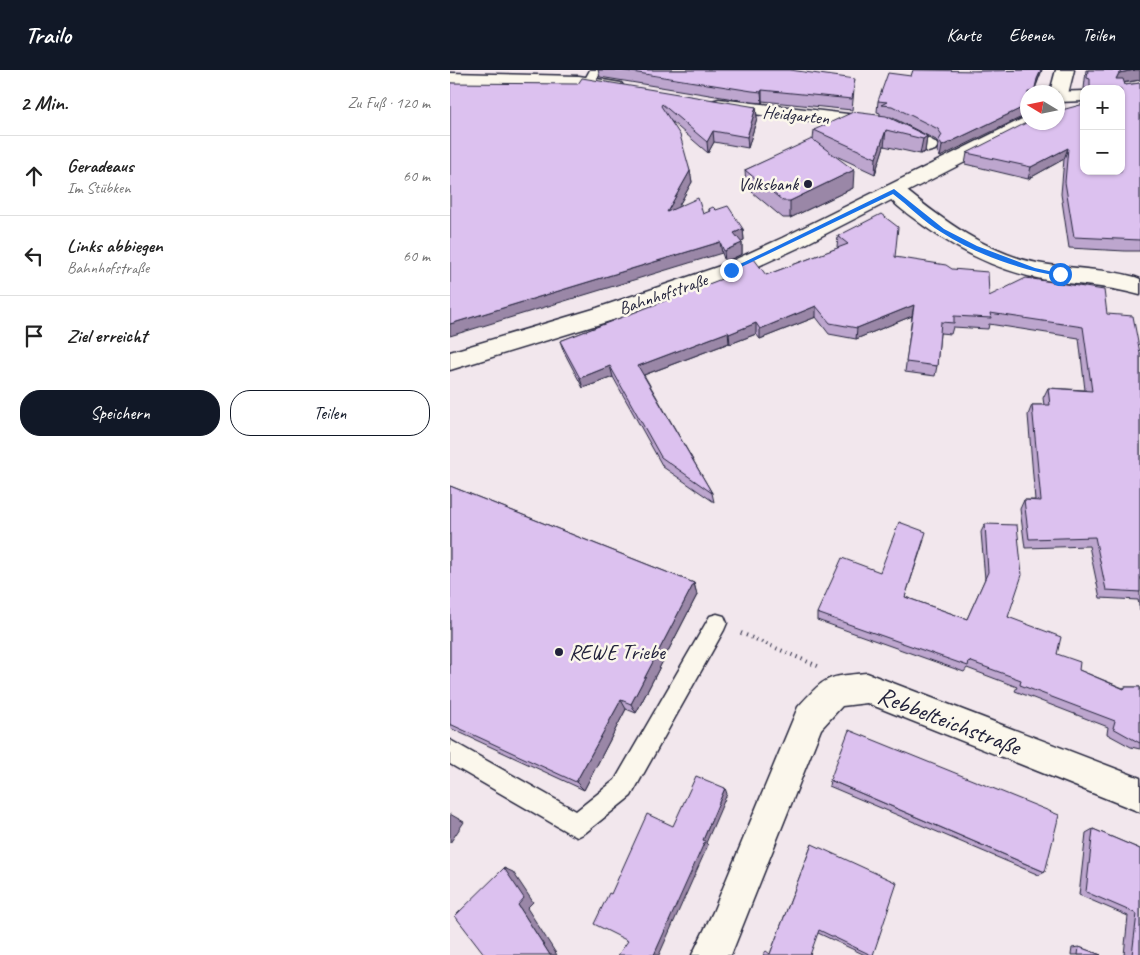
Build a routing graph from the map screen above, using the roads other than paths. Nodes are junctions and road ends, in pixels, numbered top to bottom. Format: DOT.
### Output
graph roads {
  1 [pos="1065,70"];
  2 [pos="592,76"];
  3 [pos="450,78"];
  4 [pos="1061,85"];
  5 [pos="637,91"];
  6 [pos="1080,96"];
  7 [pos="1065,97"];
  8 [pos="704,102"];
  9 [pos="1020,126"];
  10 [pos="928,146"];
  11 [pos="894,191"];
  12 [pos="1140,287"];
  13 [pos="450,361"];
  14 [pos="717,623"];
  15 [pos="450,751"];
  16 [pos="1140,795"];
  17 [pos="711,955"];
  1 -- 4 [label="street"];
  2 -- 3 [label="street"];
  2 -- 5 [label="street"];
  6 -- 7 [label="street"];
  8 -- 10 [label="street, Heidgarten"];
  9 -- 11 [label="street, Bahnhofstraße"];
  11 -- 12 [label="street"];
  11 -- 13 [label="street, Bahnhofstraße"];
  14 -- 15 [label="lane"];
  16 -- 17 [label="street, Rebbelteichstraße"];
}
